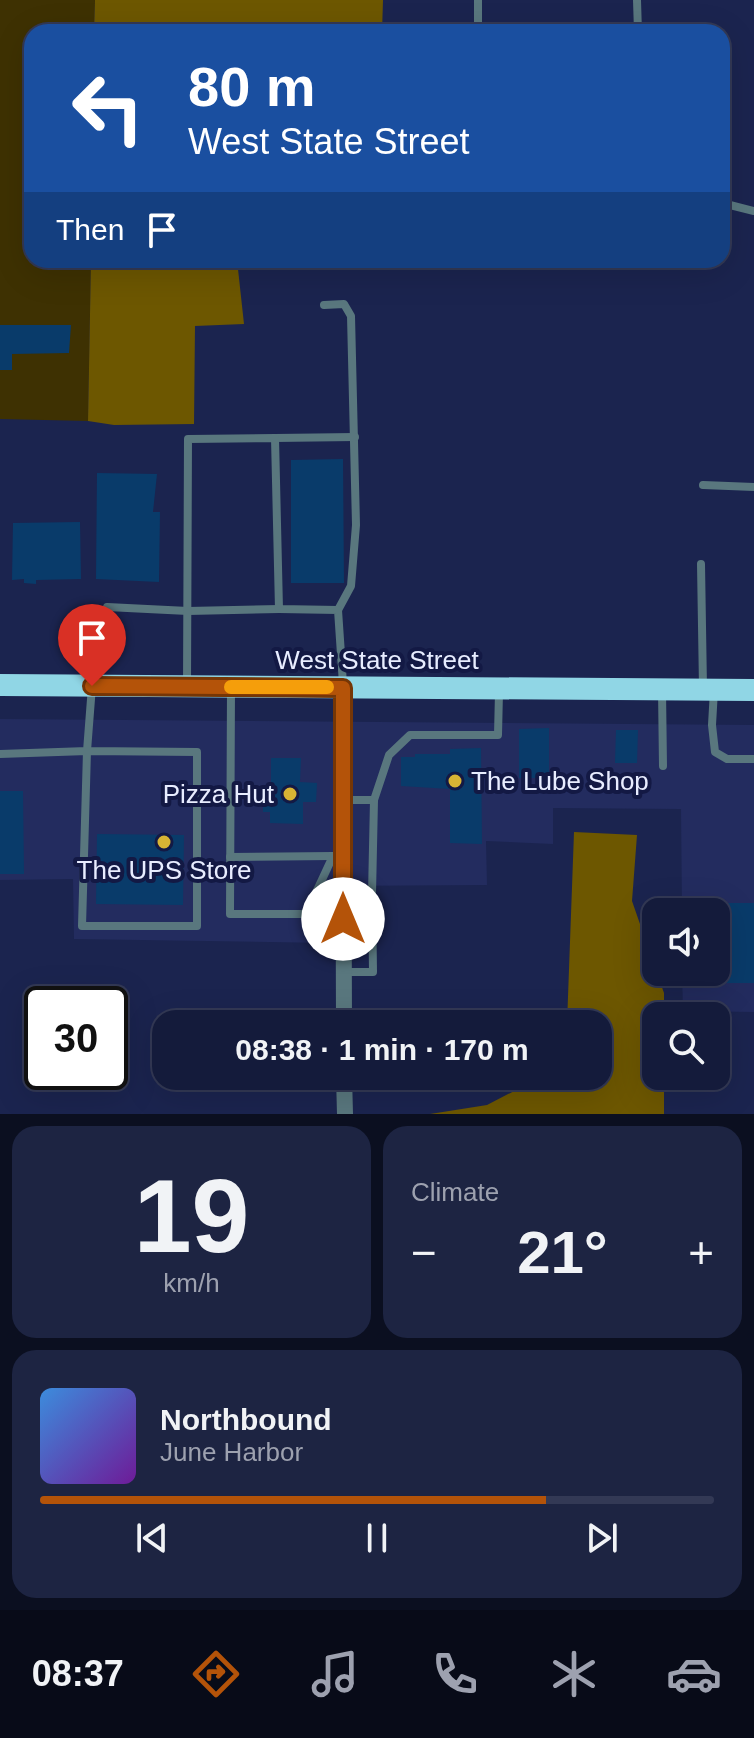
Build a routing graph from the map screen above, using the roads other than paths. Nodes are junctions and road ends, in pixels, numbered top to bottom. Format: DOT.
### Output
graph roads {
  1 [pos="478,0"];
  2 [pos="637,0"];
  3 [pos="478,24"];
  4 [pos="638,24"];
  5 [pos="730,205"];
  6 [pos="754,211"];
  7 [pos="324,305"];
  8 [pos="355,437"];
  9 [pos="275,438"];
  10 [pos="703,485"];
  11 [pos="754,487"];
  12 [pos="701,564"];
  13 [pos="107,607"];
  14 [pos="279,609"];
  15 [pos="338,610"];
  16 [pos="188,611"];
  17 [pos="0,685"];
  18 [pos="92,686"];
  19 [pos="187,686"];
  20 [pos="231,687"];
  21 [pos="343,688"];
  22 [pos="499,688"];
  23 [pos="662,689"];
  24 [pos="708,689"];
  25 [pos="754,690"];
  26 [pos="87,751"];
  27 [pos="0,754"];
  28 [pos="754,759"];
  29 [pos="663,766"];
  30 [pos="342,800"];
  31 [pos="374,800"];
  32 [pos="337,856"];
  33 [pos="230,857"];
  34 [pos="343,893"];
  35 [pos="372,894"];
  36 [pos="343,972"];
  37 [pos="344,1010"];
  38 [pos="344,1090"];
  39 [pos="345,1114"];
  1 -- 3 [label="lane"];
  2 -- 4 [label="lane"];
  5 -- 6 [label="lane"];
  7 -- 8 [label="lane"];
  8 -- 9 [label="lane"];
  8 -- 15 [label="lane"];
  9 -- 14 [label="lane"];
  9 -- 16 [label="lane"];
  10 -- 11 [label="lane"];
  12 -- 24 [label="lane"];
  13 -- 16 [label="lane"];
  14 -- 15 [label="lane"];
  14 -- 16 [label="lane"];
  15 -- 21 [label="lane"];
  16 -- 19 [label="lane"];
  17 -- 18 [label="highway, West State Street"];
  18 -- 19 [label="highway, West State Street"];
  18 -- 26 [label="lane"];
  19 -- 20 [label="highway, West State Street"];
  20 -- 21 [label="highway, West State Street"];
  20 -- 33 [label="lane"];
  21 -- 22 [label="highway, West State Street"];
  21 -- 30 [label="street"];
  22 -- 23 [label="highway, West State Street"];
  22 -- 31 [label="lane"];
  23 -- 24 [label="highway, West State Street"];
  23 -- 29 [label="lane"];
  24 -- 25 [label="highway, West State Street"];
  24 -- 28 [label="lane"];
  26 -- 26 [label="lane"];
  26 -- 27 [label="lane"];
  30 -- 31 [label="lane"];
  30 -- 32 [label="street"];
  31 -- 35 [label="lane"];
  32 -- 33 [label="lane"];
  32 -- 33 [label="lane"];
  32 -- 34 [label="street"];
  34 -- 35 [label="lane"];
  34 -- 36 [label="street"];
  35 -- 36 [label="lane"];
  36 -- 37 [label="street"];
  38 -- 39 [label="street"];
}
